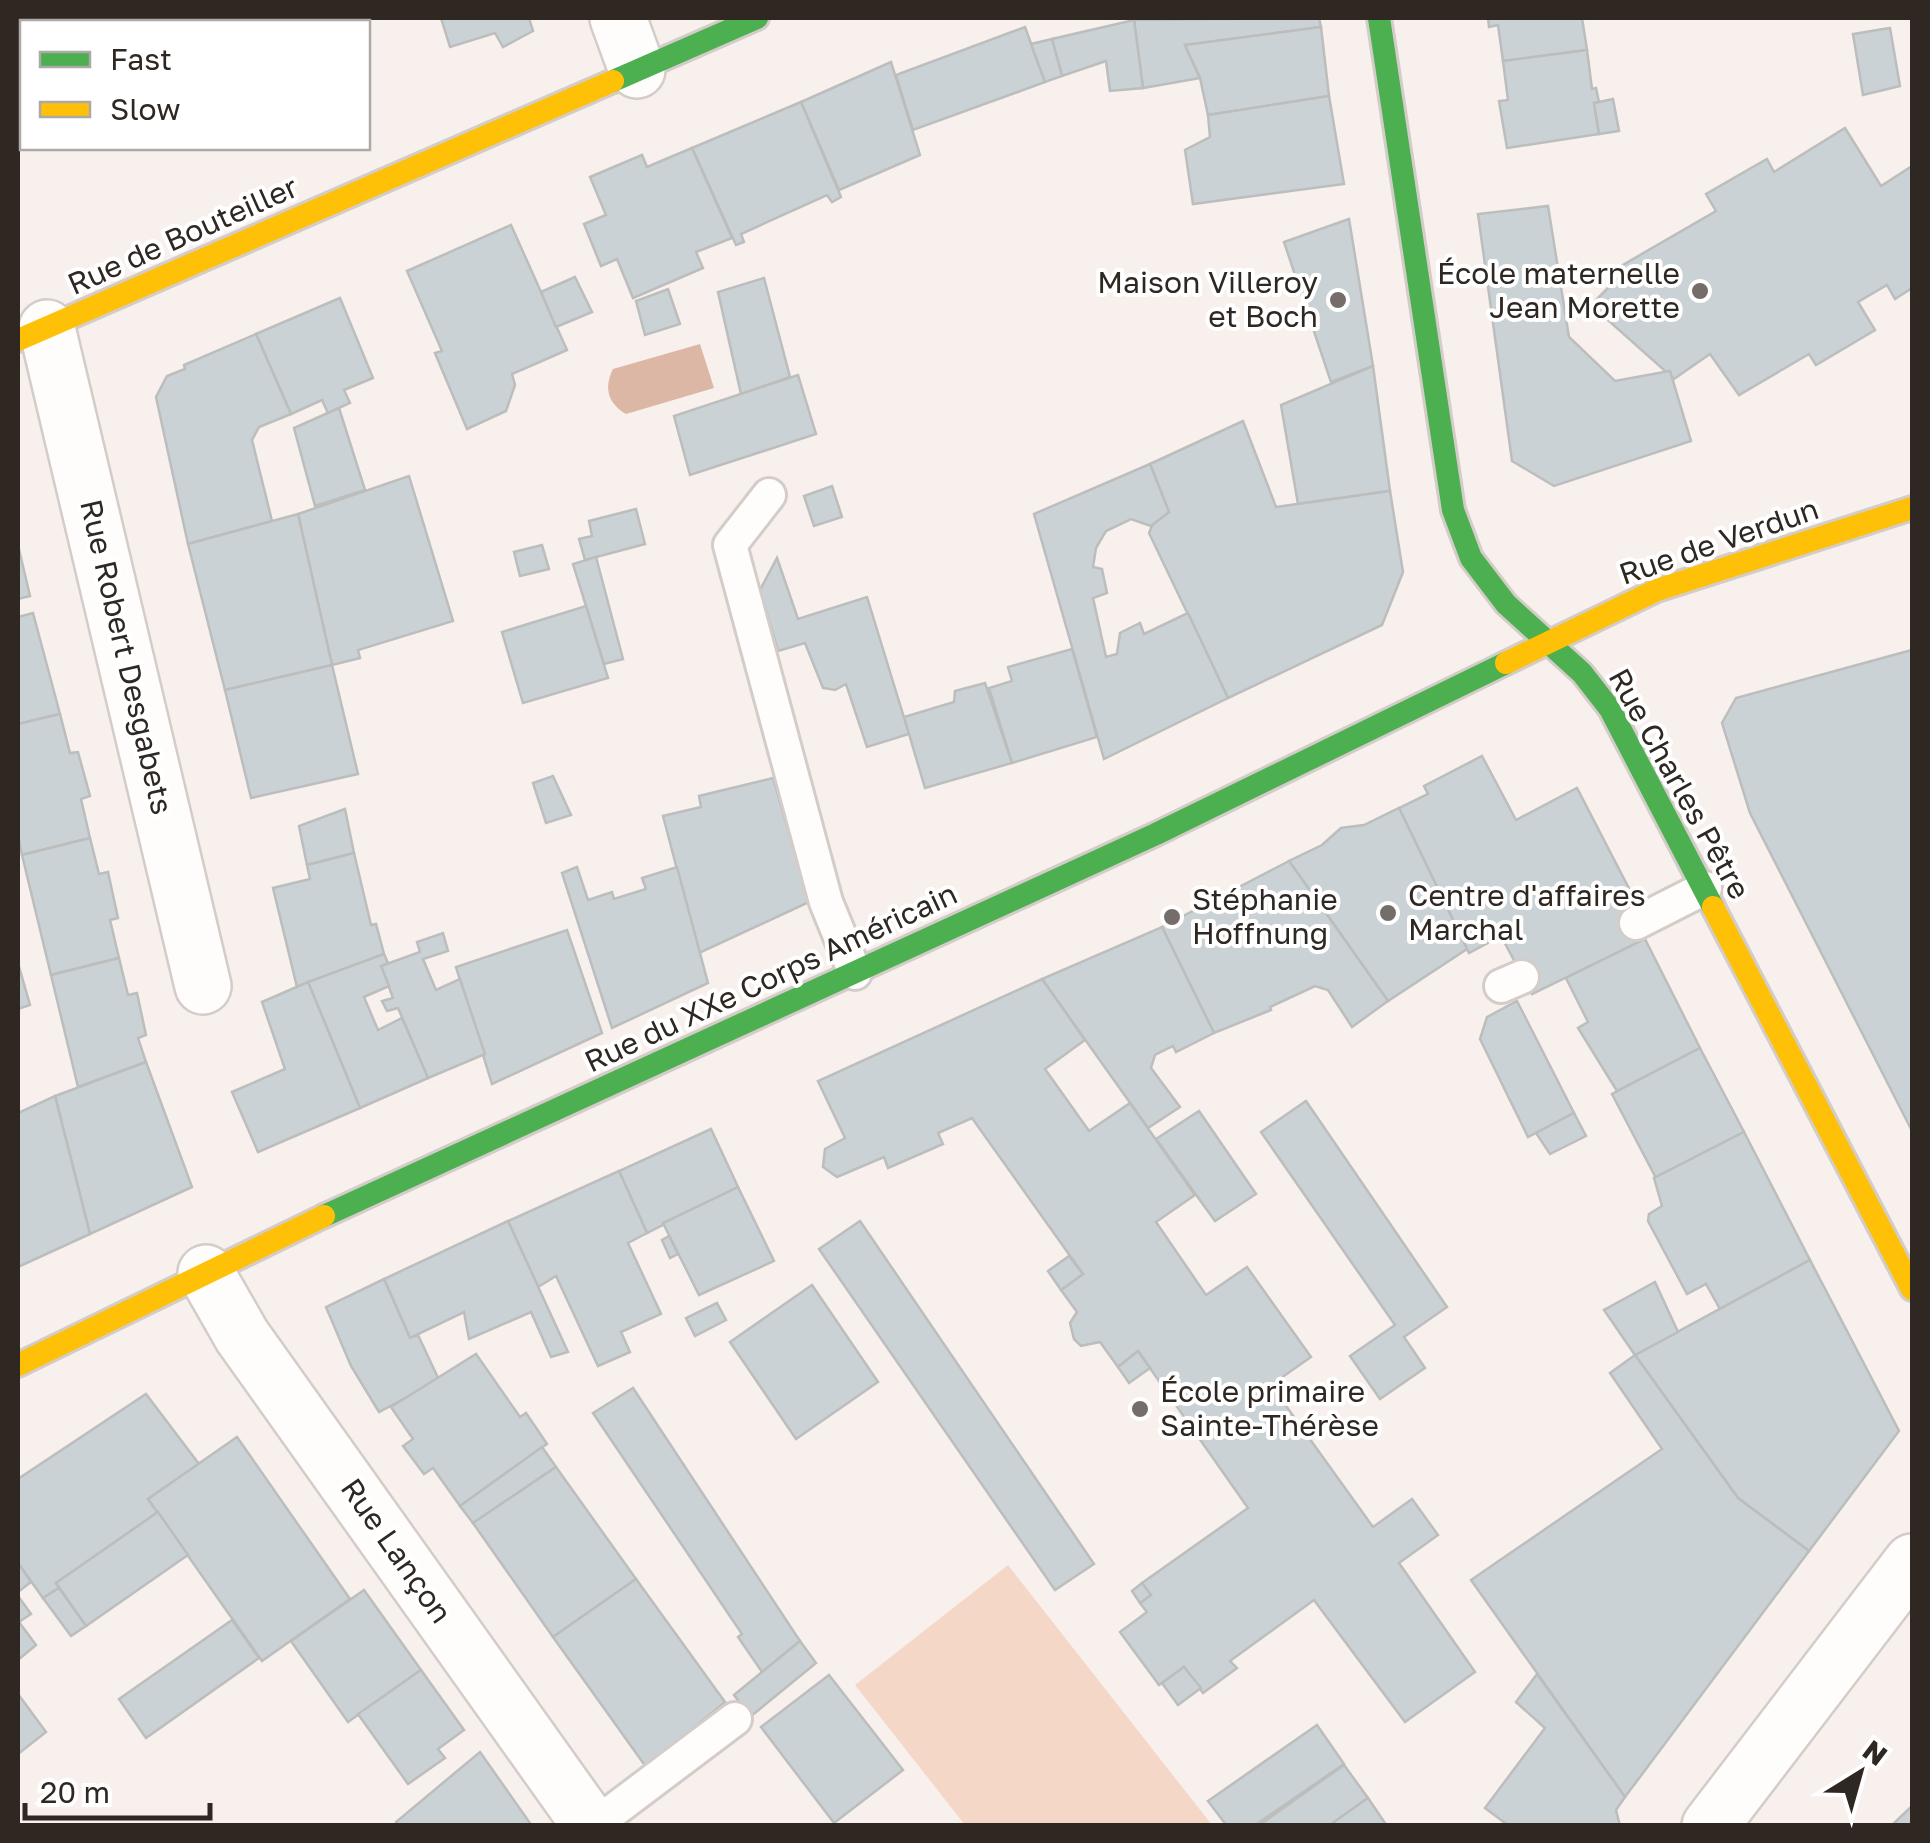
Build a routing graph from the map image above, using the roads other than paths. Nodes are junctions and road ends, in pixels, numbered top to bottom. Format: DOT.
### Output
graph roads {
  1 [pos="618,18"];
  2 [pos="757,18"];
  3 [pos="1379,18"];
  4 [pos="637,70"];
  5 [pos="32,334"];
  6 [pos="768,494"];
  7 [pos="1912,508"];
  8 [pos="1548,642"];
  9 [pos="1705,888"];
  10 [pos="1636,922"];
  11 [pos="855,972"];
  12 [pos="202,986"];
  13 [pos="206,1273"];
  14 [pos="1912,1289"];
  15 [pos="18,1365"];
  16 [pos="1912,1562"];
  17 [pos="735,1718"];
  18 [pos="592,1826"];
  19 [pos="1710,1826"];
  1 -- 4 [label="street"];
  2 -- 4 [label="street, Rue de Bouteiller"];
  3 -- 8 [label="street, Rue Charles Pêtre"];
  4 -- 5 [label="street, Rue de Bouteiller"];
  5 -- 12 [label="street, Rue Robert Desgabets"];
  6 -- 11 [label="lane"];
  7 -- 8 [label="street, Rue de Verdun"];
  8 -- 9 [label="street, Rue Charles Pêtre"];
  8 -- 11 [label="street, Rue du XXe Corps Américain"];
  9 -- 10 [label="lane"];
  9 -- 14 [label="street, Rue Charles Pêtre"];
  11 -- 13 [label="street, Rue du XXe Corps Américain"];
  13 -- 15 [label="street, Rue du XXe Corps Américain"];
  13 -- 18 [label="street, Rue Lançon"];
  16 -- 19 [label="street"];
  17 -- 18 [label="lane"];
}
